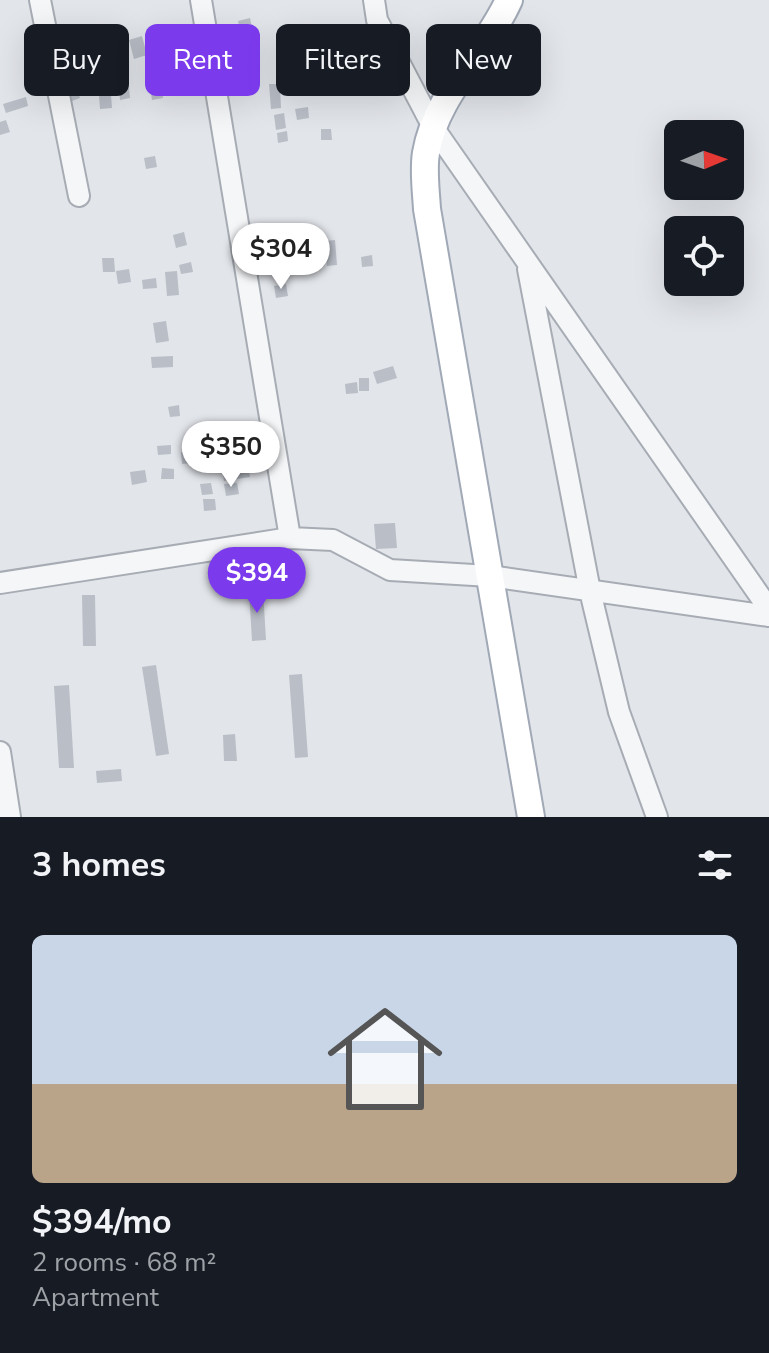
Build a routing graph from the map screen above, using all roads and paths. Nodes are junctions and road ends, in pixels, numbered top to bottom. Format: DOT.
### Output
graph roads {
  1 [pos="40,0"];
  2 [pos="201,0"];
  3 [pos="374,0"];
  4 [pos="509,0"];
  5 [pos="433,127"];
  6 [pos="79,196"];
  7 [pos="527,261"];
  8 [pos="290,538"];
  9 [pos="490,576"];
  10 [pos="0,583"];
  11 [pos="590,591"];
  12 [pos="769,609"];
  13 [pos="769,616"];
  14 [pos="0,752"];
  15 [pos="10,817"];
  16 [pos="531,817"];
  17 [pos="657,817"];
  1 -- 6 [label="street"];
  2 -- 8 [label="street"];
  3 -- 5 [label="street"];
  4 -- 5 [label="main road"];
  5 -- 7 [label="street"];
  5 -- 9 [label="main road"];
  7 -- 11 [label="street"];
  7 -- 12 [label="street"];
  8 -- 9 [label="street"];
  8 -- 10 [label="street"];
  9 -- 11 [label="street"];
  9 -- 16 [label="main road"];
  11 -- 13 [label="street"];
  11 -- 17 [label="street"];
  14 -- 15 [label="street"];
}
